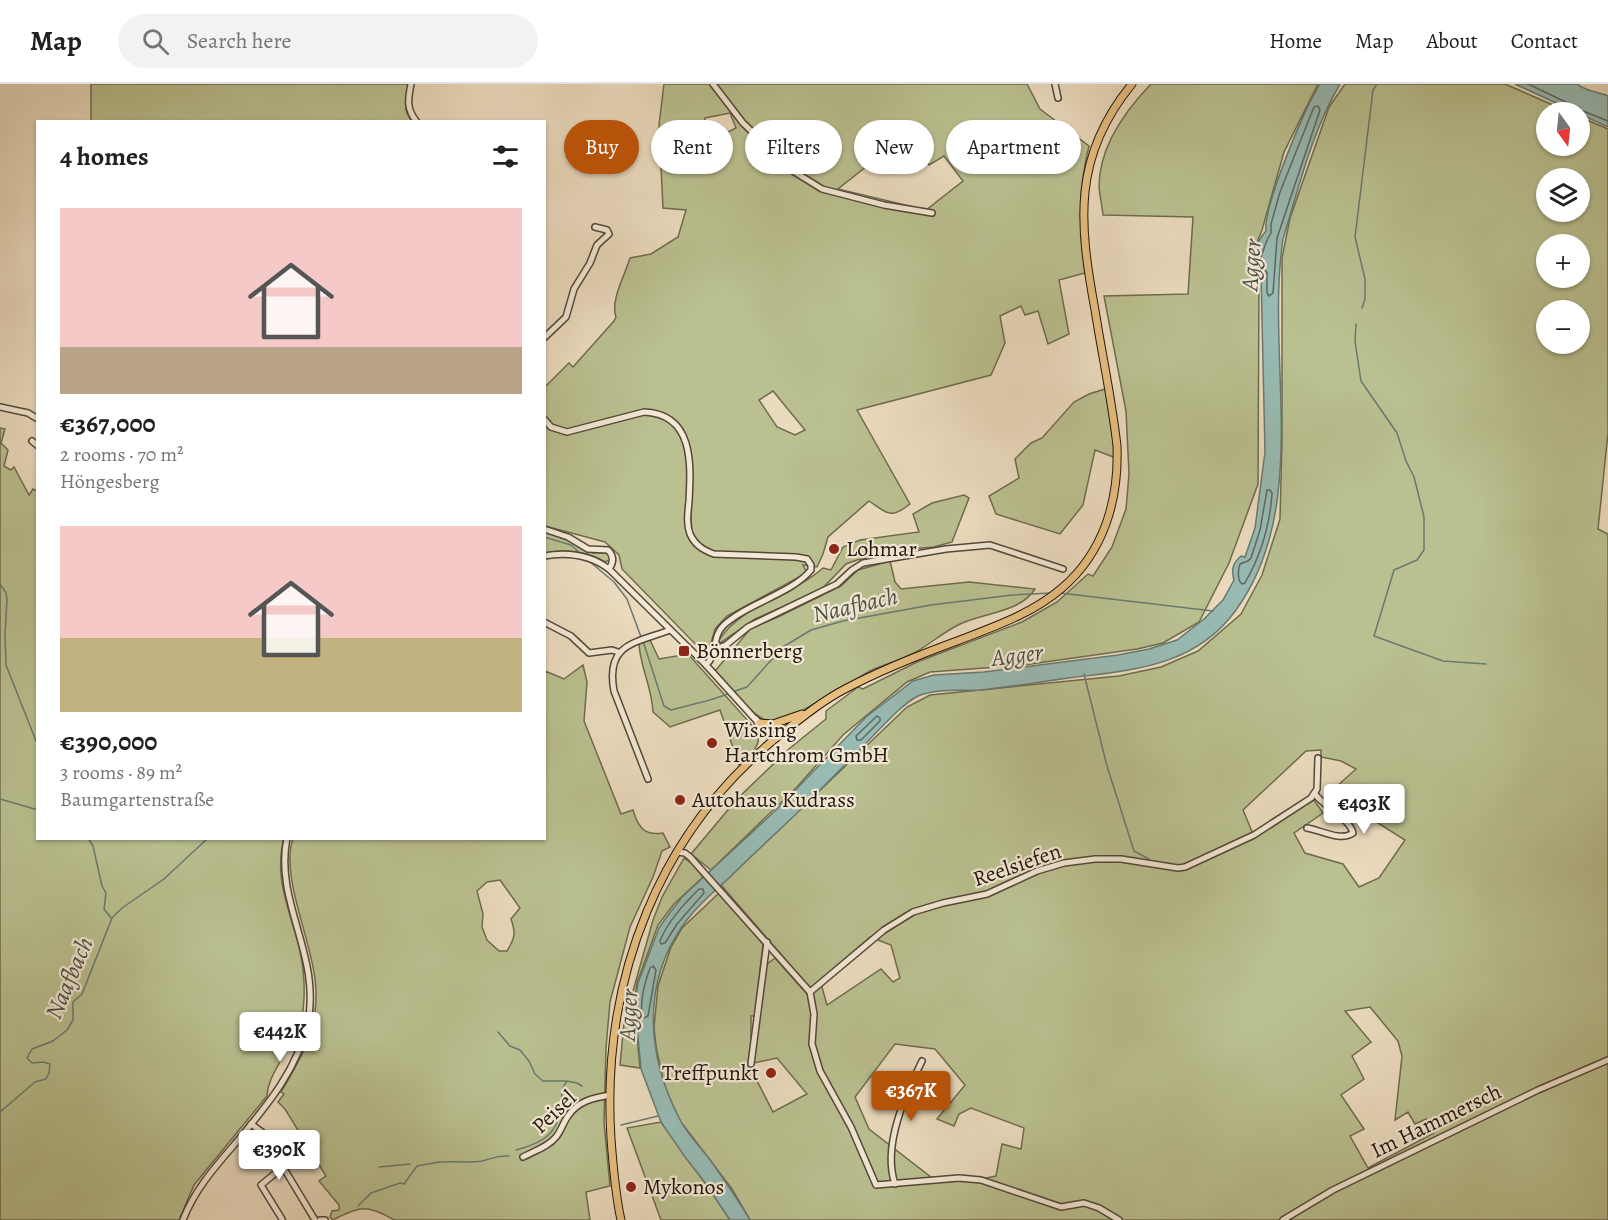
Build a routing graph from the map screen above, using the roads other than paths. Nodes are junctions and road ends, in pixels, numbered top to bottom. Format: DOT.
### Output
graph roads {
  1 [pos="411,84"];
  2 [pos="713,84"];
  3 [pos="1055,84"];
  4 [pos="1132,84"];
  5 [pos="1058,98"];
  6 [pos="415,120"];
  7 [pos="932,213"];
  8 [pos="595,227"];
  9 [pos="546,336"];
  10 [pos="0,406"];
  11 [pos="36,418"];
  12 [pos="546,421"];
  13 [pos="32,441"];
  14 [pos="36,444"];
  15 [pos="546,530"];
  16 [pos="546,556"];
  17 [pos="609,568"];
  18 [pos="1063,568"];
  19 [pos="546,623"];
  20 [pos="670,630"];
  21 [pos="716,649"];
  22 [pos="618,652"];
  23 [pos="706,665"];
  24 [pos="813,709"];
  25 [pos="623,715"];
  26 [pos="758,721"];
  27 [pos="622,723"];
  28 [pos="774,739"];
  29 [pos="1318,758"];
  30 [pos="648,779"];
  31 [pos="1315,794"];
  32 [pos="1307,828"];
  33 [pos="287,840"];
  34 [pos="677,852"];
  35 [pos="767,942"];
  36 [pos="810,992"];
  37 [pos="1608,1060"];
  38 [pos="922,1061"];
  39 [pos="752,1064"];
  40 [pos="610,1095"];
  41 [pos="251,1124"];
  42 [pos="523,1157"];
  43 [pos="283,1167"];
  44 [pos="895,1184"];
  45 [pos="261,1185"];
  46 [pos="254,1191"];
  47 [pos="282,1219"];
  48 [pos="183,1220"];
  49 [pos="315,1220"];
  50 [pos="320,1220"];
  51 [pos="325,1220"];
  52 [pos="621,1220"];
  53 [pos="1119,1220"];
  54 [pos="1283,1220"];
  1 -- 6 [label="street"];
  2 -- 7 [label="street"];
  3 -- 5 [label="street"];
  4 -- 24 [label="main road"];
  8 -- 9 [label="street"];
  10 -- 11 [label="street"];
  12 -- 21 [label="street"];
  13 -- 14 [label="street"];
  15 -- 17 [label="street"];
  16 -- 17 [label="street"];
  17 -- 20 [label="street"];
  18 -- 21 [label="street"];
  19 -- 22 [label="street"];
  20 -- 22 [label="street"];
  20 -- 23 [label="street"];
  21 -- 23 [label="street"];
  22 -- 25 [label="street"];
  23 -- 26 [label="street"];
  24 -- 26 [label="main road"];
  24 -- 28 [label="main road"];
  25 -- 27 [label="street"];
  25 -- 30 [label="street"];
  26 -- 28 [label="street"];
  28 -- 34 [label="main road"];
  29 -- 31 [label="street"];
  31 -- 32 [label="street"];
  31 -- 36 [label="street, Reelsiefen"];
  33 -- 41 [label="street"];
  34 -- 35 [label="street"];
  34 -- 40 [label="main road"];
  35 -- 36 [label="street"];
  35 -- 39 [label="street"];
  36 -- 44 [label="street"];
  37 -- 54 [label="street, Im Hammersch"];
  38 -- 44 [label="street"];
  40 -- 42 [label="street, Peisel"];
  40 -- 52 [label="main road"];
  41 -- 43 [label="street"];
  41 -- 48 [label="street"];
  43 -- 45 [label="street"];
  43 -- 49 [label="street"];
  44 -- 53 [label="street"];
  45 -- 46 [label="street"];
  45 -- 47 [label="street"];
  50 -- 51 [label="street"];
}
